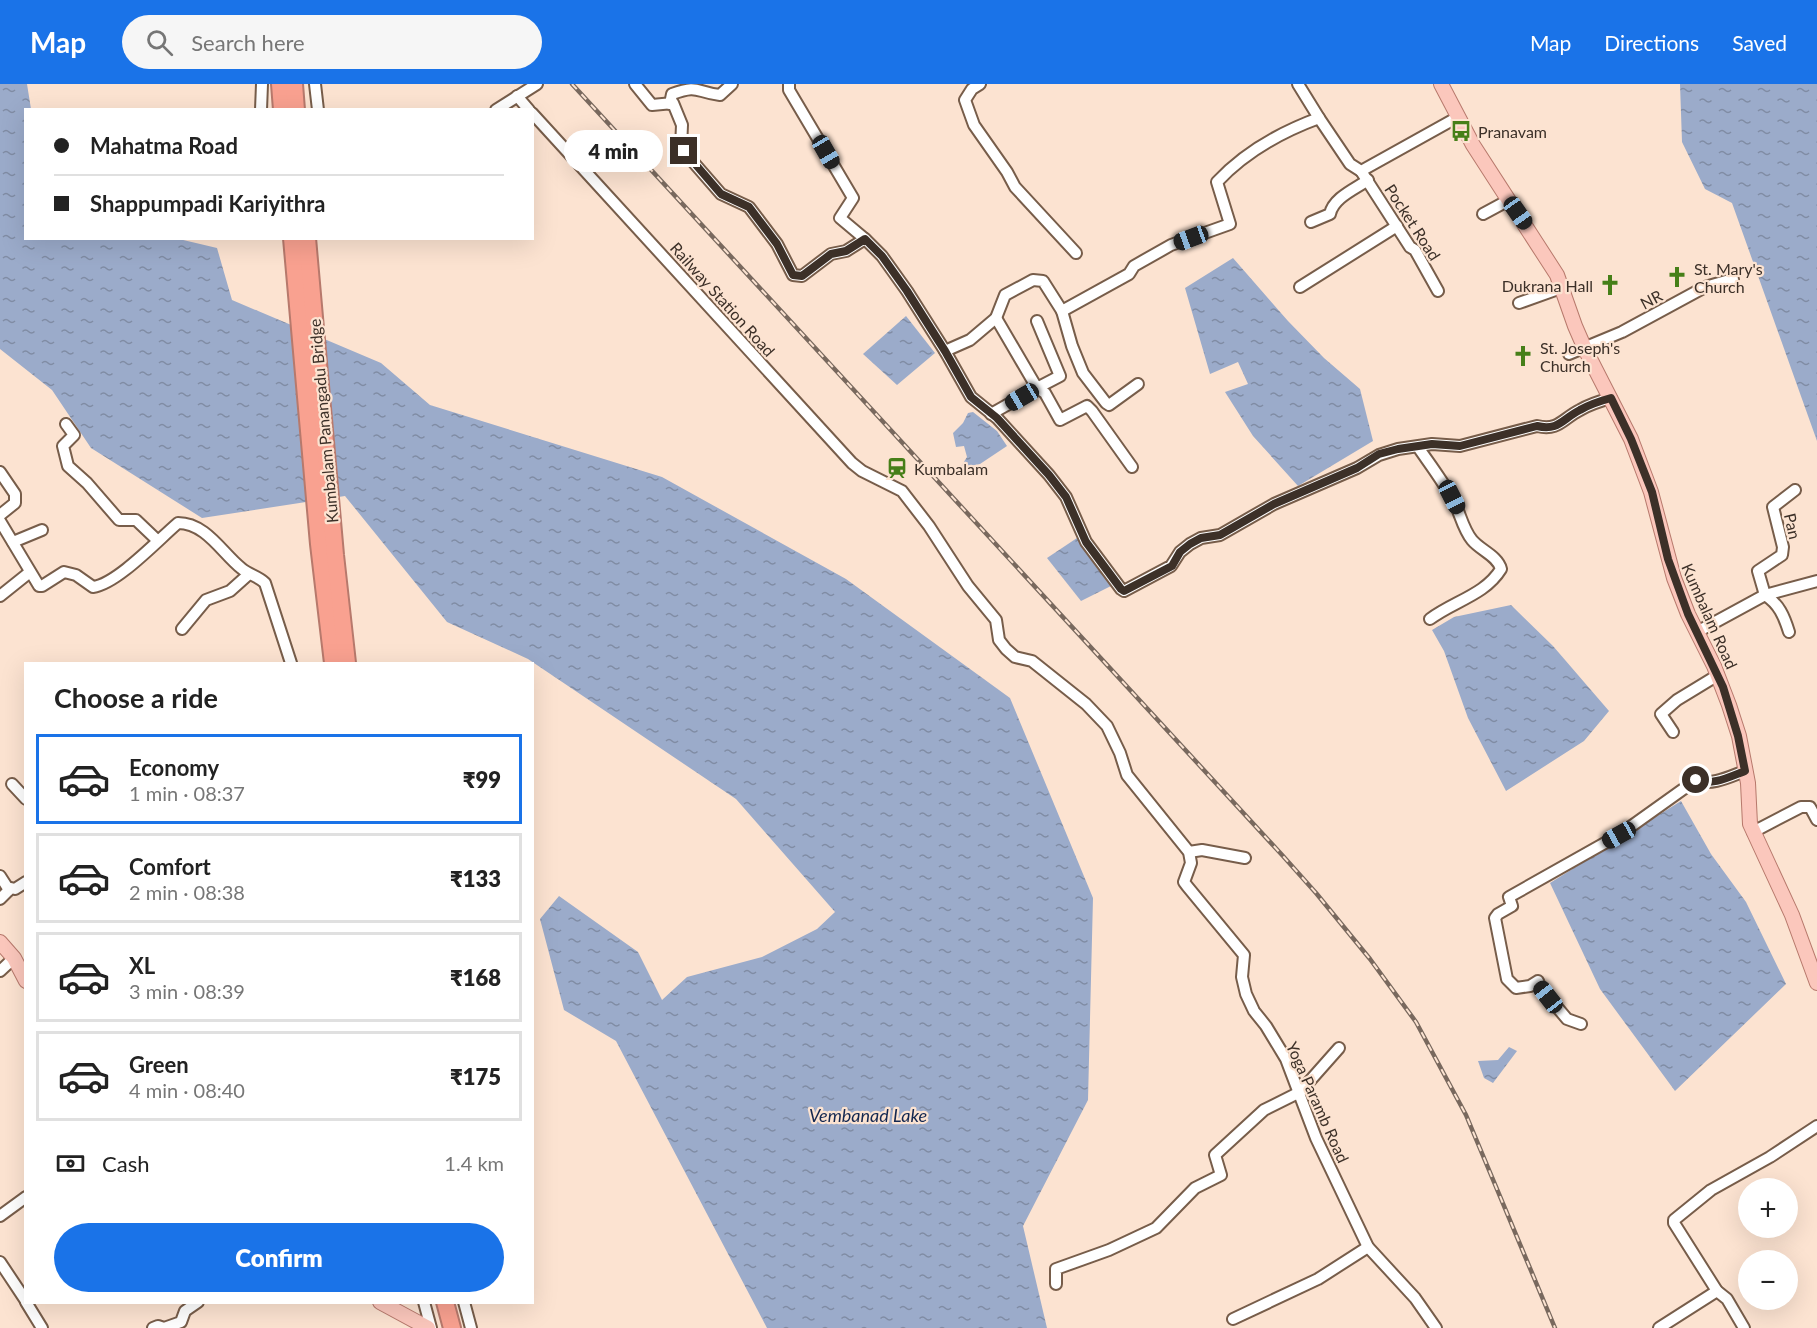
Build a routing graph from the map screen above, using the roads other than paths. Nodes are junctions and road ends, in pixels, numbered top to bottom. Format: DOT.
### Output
graph roads {
  1 [pos="262,84"];
  2 [pos="280,84"];
  3 [pos="294,84"];
  4 [pos="315,84"];
  5 [pos="537,84"];
  6 [pos="635,84"];
  7 [pos="732,84"];
  8 [pos="789,84"];
  9 [pos="980,84"];
  10 [pos="1298,84"];
  11 [pos="1445,85"];
  12 [pos="517,96"];
  13 [pos="670,104"];
  14 [pos="261,108"];
  15 [pos="282,108"];
  16 [pos="296,108"];
  17 [pos="318,108"];
  18 [pos="499,108"];
  19 [pos="527,108"];
  20 [pos="534,115"];
  21 [pos="1458,117"];
  22 [pos="1319,118"];
  23 [pos="1361,171"];
  24 [pos="1368,180"];
  25 [pos="1509,200"];
  26 [pos="1483,214"];
  27 [pos="1311,222"];
  28 [pos="1397,226"];
  29 [pos="865,239"];
  30 [pos="300,242"];
  31 [pos="1076,253"];
  32 [pos="1733,279"];
  33 [pos="1300,287"];
  34 [pos="1561,288"];
  35 [pos="303,289"];
  36 [pos="1438,291"];
  37 [pos="1519,303"];
  38 [pos="1062,311"];
  39 [pos="996,318"];
  40 [pos="1037,321"];
  41 [pos="1585,349"];
  42 [pos="945,351"];
  43 [pos="1569,354"];
  44 [pos="1138,384"];
  45 [pos="1037,388"];
  46 [pos="1611,398"];
  47 [pos="992,414"];
  48 [pos="66,424"];
  49 [pos="1418,447"];
  50 [pos="1132,467"];
  51 [pos="0,472"];
  52 [pos="1795,490"];
  53 [pos="0,515"];
  54 [pos="0,520"];
  55 [pos="42,530"];
  56 [pos="158,540"];
  57 [pos="13,542"];
  58 [pos="30,572"];
  59 [pos="249,574"];
  60 [pos="1817,581"];
  61 [pos="1765,595"];
  62 [pos="0,596"];
  63 [pos="1430,619"];
  64 [pos="182,629"];
  65 [pos="1697,632"];
  66 [pos="1789,632"];
  67 [pos="291,662"];
  68 [pos="333,662"];
  69 [pos="347,662"];
  70 [pos="1718,675"];
  71 [pos="1673,732"];
  72 [pos="1745,771"];
  73 [pos="12,784"];
  74 [pos="24,797"];
  75 [pos="1815,813"];
  76 [pos="1753,832"];
  77 [pos="1189,852"];
  78 [pos="1245,858"];
  79 [pos="0,876"];
  80 [pos="24,883"];
  81 [pos="9,890"];
  82 [pos="0,899"];
  83 [pos="0,942"];
  84 [pos="1812,955"];
  85 [pos="14,958"];
  86 [pos="0,971"];
  87 [pos="24,977"];
  88 [pos="1817,983"];
  89 [pos="1581,1024"];
  90 [pos="1339,1048"];
  91 [pos="1299,1092"];
  92 [pos="1817,1126"];
  93 [pos="24,1198"];
  94 [pos="0,1216"];
  95 [pos="1368,1247"];
  96 [pos="0,1262"];
  97 [pos="1056,1284"];
  98 [pos="1717,1291"];
  99 [pos="24,1299"];
  100 [pos="27,1304"];
  101 [pos="195,1304"];
  102 [pos="384,1304"];
  103 [pos="424,1304"];
  104 [pos="435,1304"];
  105 [pos="446,1304"];
  106 [pos="465,1304"];
  107 [pos="1233,1319"];
  108 [pos="42,1328"];
  109 [pos="153,1328"];
  110 [pos="430,1328"];
  111 [pos="441,1328"];
  112 [pos="452,1328"];
  113 [pos="471,1328"];
  114 [pos="1436,1328"];
  115 [pos="1659,1328"];
  116 [pos="1744,1328"];
  1 -- 14 [label="street"];
  2 -- 15 [label="highway"];
  3 -- 16 [label="highway"];
  4 -- 17 [label="street"];
  5 -- 12 [label="street"];
  6 -- 13 [label="street"];
  7 -- 13 [label="street"];
  8 -- 29 [label="street"];
  9 -- 31 [label="street"];
  10 -- 22 [label="street, Pocket Road"];
  11 -- 21 [label="main road, Kumbalam Road"];
  12 -- 18 [label="street"];
  12 -- 19 [label="street"];
  13 -- 29 [label="street"];
  20 -- 77 [label="street, Railway Station Road"];
  21 -- 23 [label="street"];
  21 -- 25 [label="main road, Kumbalam Road"];
  22 -- 23 [label="street, Pocket Road"];
  22 -- 38 [label="street"];
  23 -- 24 [label="street, Pocket Road"];
  24 -- 27 [label="street, Pocket Road"];
  24 -- 28 [label="street, Pocket Road"];
  25 -- 26 [label="street"];
  25 -- 34 [label="main road, Kumbalam Road"];
  28 -- 33 [label="street"];
  28 -- 36 [label="street, Pocket Road"];
  29 -- 42 [label="street"];
  30 -- 35 [label="highway"];
  32 -- 41 [label="street, NR"];
  34 -- 37 [label="street"];
  34 -- 41 [label="main road, Kumbalam Road"];
  35 -- 68 [label="highway, Kumbalam Panangadu Bridge"];
  35 -- 69 [label="highway, Kumbalam Panangadu Bridge"];
  38 -- 39 [label="street"];
  38 -- 44 [label="street"];
  39 -- 42 [label="street"];
  39 -- 45 [label="street"];
  40 -- 45 [label="street"];
  41 -- 43 [label="street, NR"];
  41 -- 46 [label="main road, Kumbalam Road"];
  42 -- 47 [label="street"];
  45 -- 47 [label="street"];
  45 -- 50 [label="street"];
  46 -- 49 [label="street"];
  46 -- 65 [label="main road, Kumbalam Road"];
  47 -- 49 [label="street"];
  48 -- 56 [label="street"];
  49 -- 63 [label="street"];
  51 -- 53 [label="street"];
  52 -- 61 [label="street, Pan"];
  54 -- 57 [label="street"];
  55 -- 57 [label="street"];
  56 -- 58 [label="street"];
  56 -- 59 [label="street"];
  57 -- 58 [label="street"];
  58 -- 62 [label="street"];
  59 -- 64 [label="street"];
  59 -- 67 [label="street"];
  60 -- 61 [label="street"];
  61 -- 65 [label="street"];
  61 -- 66 [label="street"];
  65 -- 70 [label="main road, Kumbalam Road"];
  70 -- 71 [label="street"];
  70 -- 72 [label="main road, Kumbalam Road"];
  72 -- 76 [label="main road, Kumbalam Road"];
  72 -- 89 [label="street"];
  73 -- 74 [label="street"];
  75 -- 76 [label="street"];
  76 -- 84 [label="main road, Kumbalam Road"];
  77 -- 78 [label="street"];
  77 -- 91 [label="street, Yoga Paramb Road"];
  79 -- 81 [label="street"];
  80 -- 81 [label="street"];
  81 -- 82 [label="street"];
  83 -- 85 [label="main road"];
  84 -- 88 [label="main road, Kumbalam Road"];
  85 -- 86 [label="street"];
  85 -- 87 [label="main road"];
  90 -- 91 [label="street"];
  91 -- 95 [label="street, Yoga Paramb Road"];
  91 -- 97 [label="street"];
  92 -- 98 [label="street"];
  93 -- 94 [label="street"];
  95 -- 107 [label="street"];
  95 -- 114 [label="street, Yoga Paramb Road"];
  96 -- 99 [label="street"];
  98 -- 115 [label="street"];
  98 -- 116 [label="street"];
  100 -- 108 [label="street"];
  101 -- 109 [label="street"];
  102 -- 110 [label="main road"];
  103 -- 110 [label="street"];
  104 -- 111 [label="highway"];
  105 -- 112 [label="highway"];
  106 -- 113 [label="street"];
}
